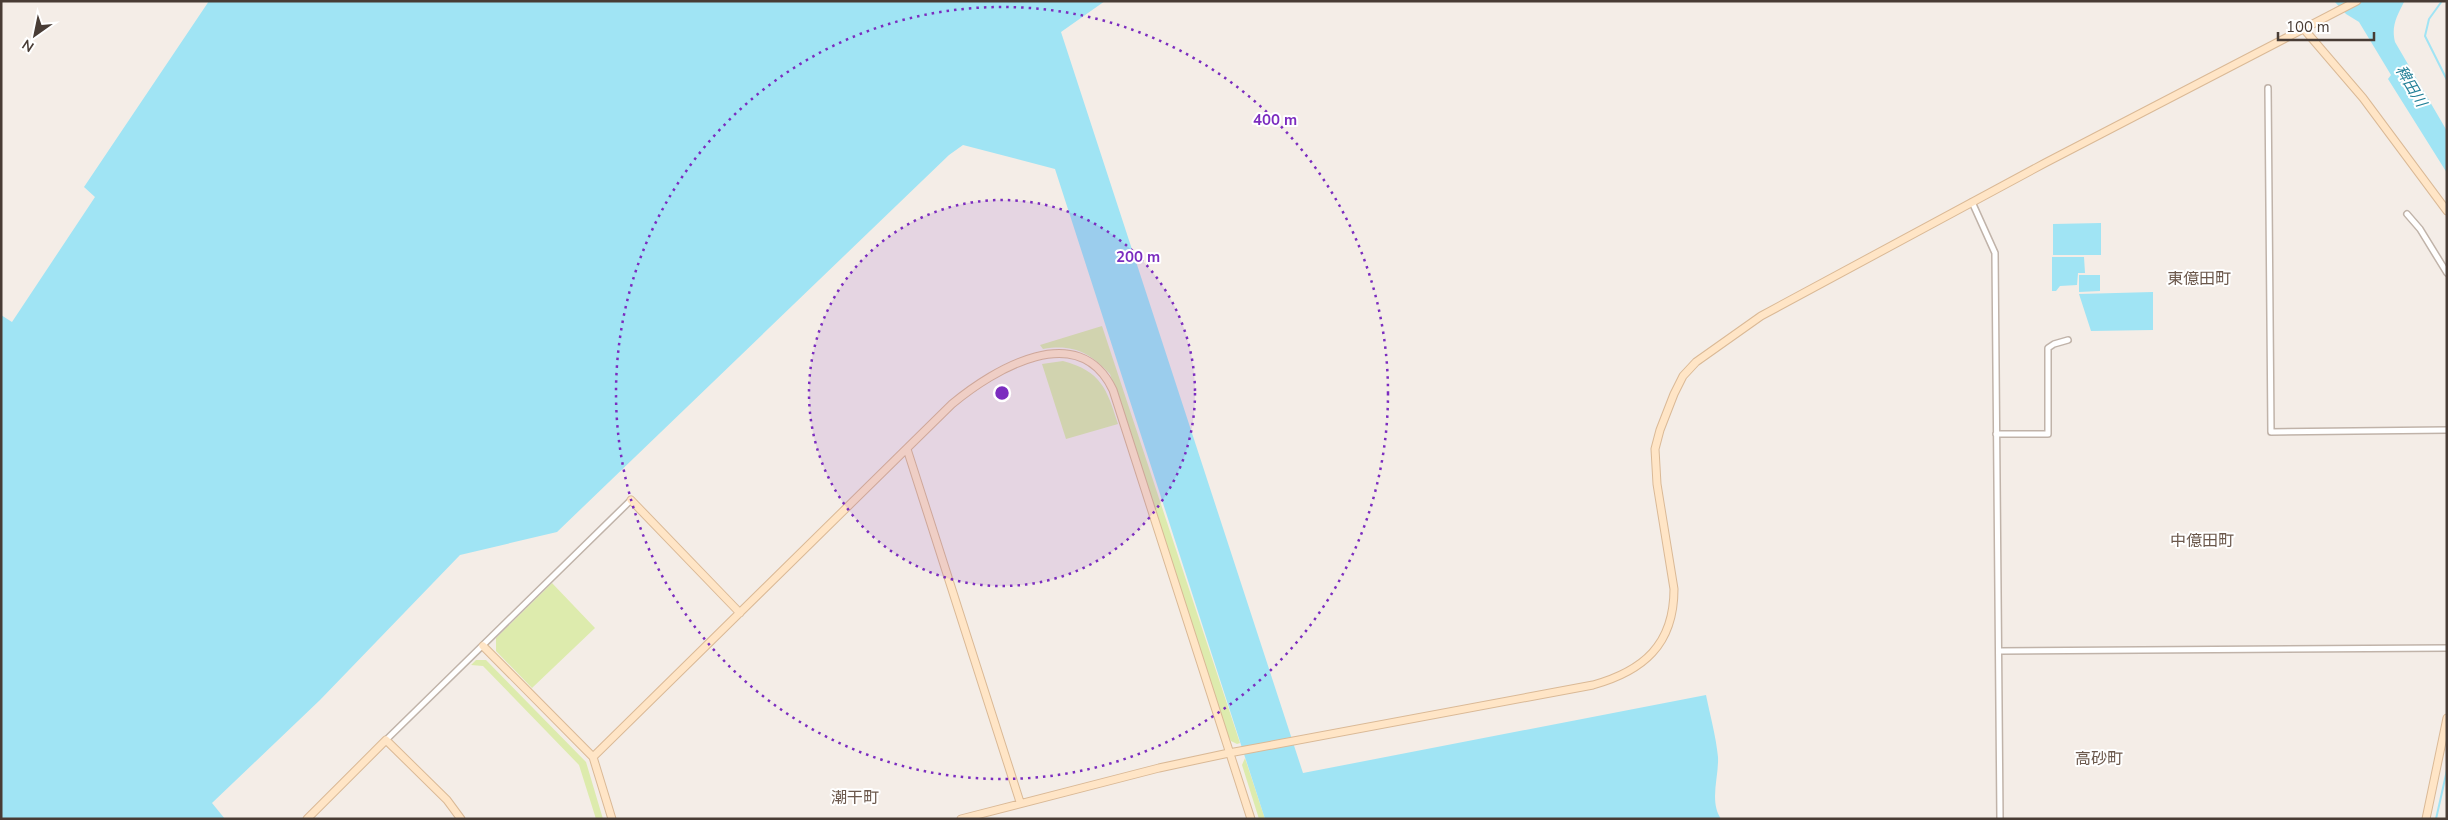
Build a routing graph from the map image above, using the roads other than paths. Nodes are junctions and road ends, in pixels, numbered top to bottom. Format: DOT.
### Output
graph roads {
  1 [pos="2357,1"];
  2 [pos="2303,28"];
  3 [pos="2268,88"];
  4 [pos="1972,202"];
  5 [pos="2447,211"];
  6 [pos="2407,214"];
  7 [pos="2447,273"];
  8 [pos="2068,340"];
  9 [pos="2447,430"];
  10 [pos="1996,434"];
  11 [pos="907,449"];
  12 [pos="631,500"];
  13 [pos="740,613"];
  14 [pos="483,646"];
  15 [pos="2447,648"];
  16 [pos="2000,651"];
  17 [pos="2447,718"];
  18 [pos="386,740"];
  19 [pos="1229,753"];
  20 [pos="593,757"];
  21 [pos="1020,802"];
  22 [pos="307,819"];
  23 [pos="461,819"];
  24 [pos="612,819"];
  25 [pos="961,819"];
  26 [pos="1251,819"];
  27 [pos="2000,819"];
  28 [pos="2426,819"];
  1 -- 2 [label="street"];
  2 -- 4 [label="street"];
  2 -- 5 [label="street"];
  3 -- 9 [label="street"];
  4 -- 10 [label="street"];
  4 -- 19 [label="street"];
  6 -- 7 [label="street"];
  8 -- 10 [label="street"];
  10 -- 16 [label="street"];
  11 -- 13 [label="street"];
  11 -- 19 [label="street"];
  11 -- 21 [label="street"];
  12 -- 13 [label="street"];
  12 -- 14 [label="street"];
  13 -- 20 [label="street"];
  14 -- 18 [label="street"];
  14 -- 20 [label="street"];
  15 -- 16 [label="street"];
  16 -- 27 [label="street"];
  17 -- 28 [label="street"];
  18 -- 22 [label="street"];
  18 -- 23 [label="street"];
  19 -- 21 [label="street"];
  19 -- 26 [label="street"];
  20 -- 24 [label="street"];
  21 -- 25 [label="street"];
}
